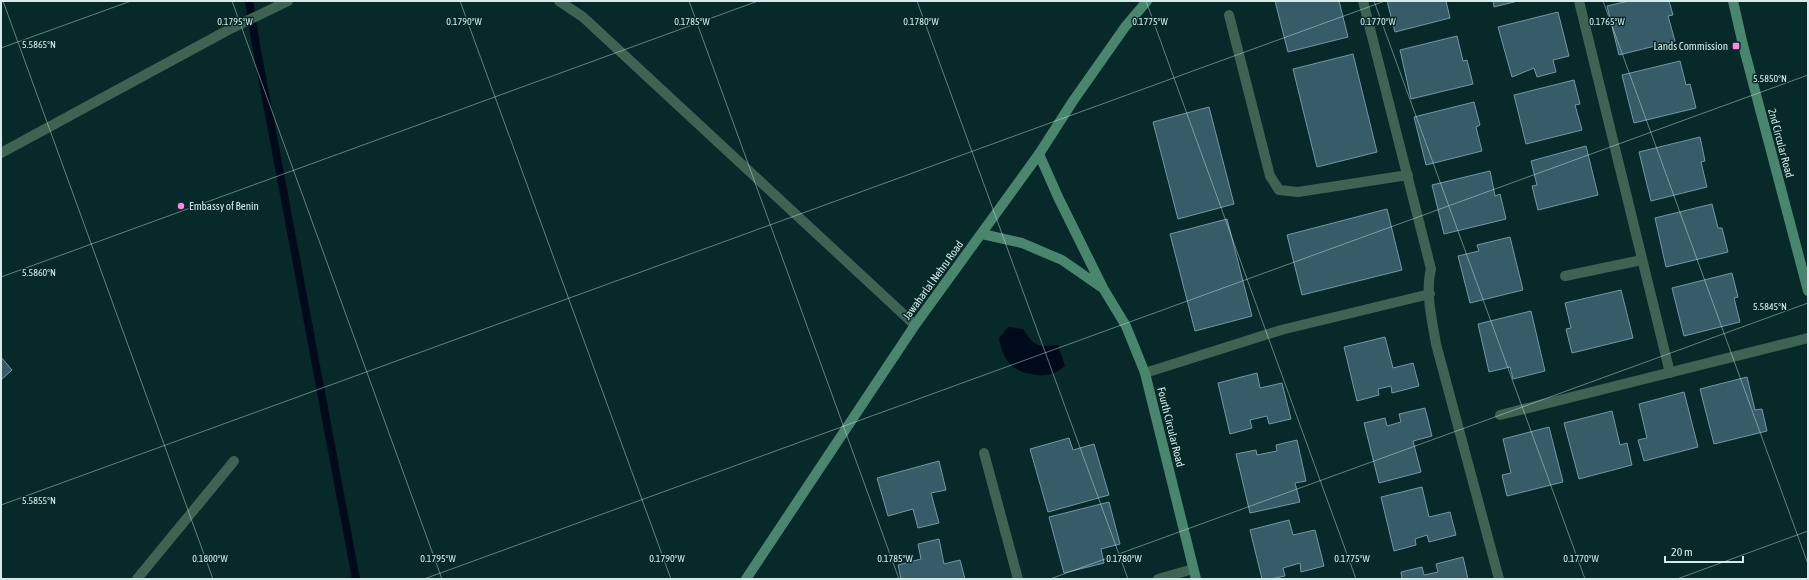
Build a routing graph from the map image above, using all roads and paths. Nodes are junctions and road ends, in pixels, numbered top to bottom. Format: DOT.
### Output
graph roads {
  1 [pos="288,1"];
  2 [pos="559,1"];
  3 [pos="1147,1"];
  4 [pos="1363,1"];
  5 [pos="1579,1"];
  6 [pos="1733,1"];
  7 [pos="1229,15"];
  8 [pos="1,153"];
  9 [pos="1039,154"];
  10 [pos="1408,175"];
  11 [pos="982,234"];
  12 [pos="1642,260"];
  13 [pos="1565,276"];
  14 [pos="1103,288"];
  15 [pos="1808,291"];
  16 [pos="1430,294"];
  17 [pos="915,325"];
  18 [pos="1808,338"];
  19 [pos="1145,373"];
  20 [pos="1670,373"];
  21 [pos="1500,414"];
  22 [pos="984,453"];
  23 [pos="234,461"];
  24 [pos="1194,574"];
  25 [pos="136,579"];
  26 [pos="746,579"];
  27 [pos="1018,579"];
  28 [pos="1158,579"];
  29 [pos="1499,579"];
  1 -- 8 [label="street"];
  2 -- 17 [label="street"];
  3 -- 9 [label="street, Jawaharlal Nehru Road"];
  4 -- 10 [label="street"];
  5 -- 12 [label="street"];
  6 -- 15 [label="street, 2nd Circular Road"];
  7 -- 10 [label="street"];
  9 -- 11 [label="street, Jawaharlal Nehru Road"];
  9 -- 14 [label="street, Fourth Circular Road"];
  10 -- 16 [label="street"];
  11 -- 14 [label="street, Fourth Circular Road"];
  11 -- 17 [label="street, Jawaharlal Nehru Road"];
  12 -- 13 [label="street"];
  12 -- 20 [label="street"];
  14 -- 19 [label="street, Fourth Circular Road"];
  16 -- 19 [label="street"];
  16 -- 29 [label="street"];
  17 -- 26 [label="street, Jawaharlal Nehru Road"];
  18 -- 20 [label="street"];
  19 -- 24 [label="street, Fourth Circular Road"];
  20 -- 21 [label="street"];
  22 -- 27 [label="street"];
  23 -- 25 [label="street"];
  24 -- 28 [label="street"];
}
